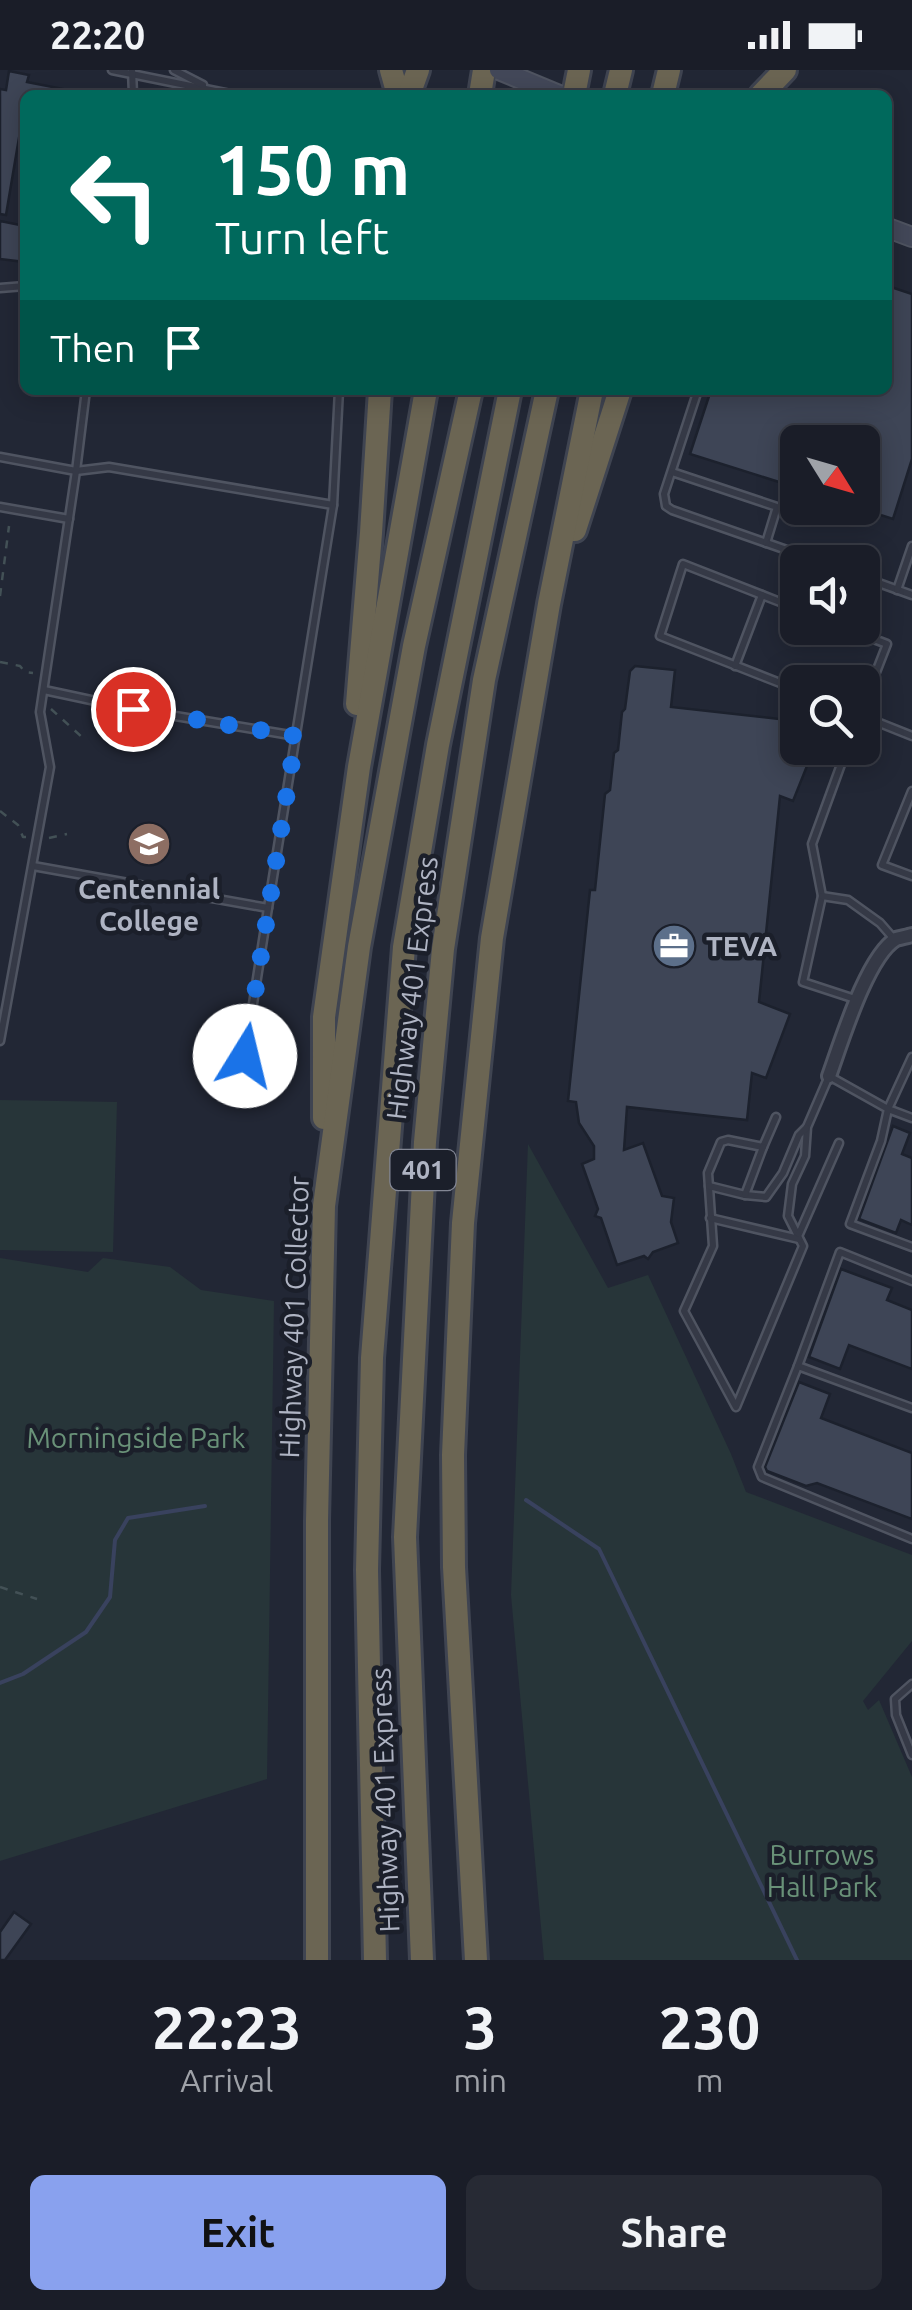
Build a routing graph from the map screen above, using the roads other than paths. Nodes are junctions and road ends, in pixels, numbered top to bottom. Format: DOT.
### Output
graph roads {
  1 [pos="112,70"];
  2 [pos="174,70"];
  3 [pos="499,70"];
  4 [pos="786,70"];
  5 [pos="131,72"];
  6 [pos="213,90"];
  7 [pos="216,90"];
  8 [pos="548,90"];
  9 [pos="766,90"];
  10 [pos="85,395"];
  11 [pos="339,395"];
  12 [pos="380,395"];
  13 [pos="425,395"];
  14 [pos="470,395"];
  15 [pos="509,395"];
  16 [pos="546,395"];
  17 [pos="591,395"];
  18 [pos="618,395"];
  19 [pos="696,395"];
  20 [pos="0,457"];
  21 [pos="76,472"];
  22 [pos="672,472"];
  23 [pos="333,505"];
  24 [pos="0,508"];
  25 [pos="70,519"];
  26 [pos="766,543"];
  27 [pos="912,546"];
  28 [pos="780,548"];
  29 [pos="880,584"];
  30 [pos="897,590"];
  31 [pos="762,595"];
  32 [pos="912,595"];
  33 [pos="780,602"];
  34 [pos="549,604"];
  35 [pos="880,641"];
  36 [pos="879,665"];
  37 [pos="735,666"];
  38 [pos="780,683"];
  39 [pos="44,690"];
  40 [pos="880,723"];
  41 [pos="296,736"];
  42 [pos="912,736"];
  43 [pos="841,765"];
  44 [pos="358,768"];
  45 [pos="912,791"];
  46 [pos="33,866"];
  47 [pos="912,876"];
  48 [pos="822,896"];
  49 [pos="268,908"];
  50 [pos="912,935"];
  51 [pos="895,940"];
  52 [pos="856,999"];
  53 [pos="0,1040"];
  54 [pos="912,1057"];
  55 [pos="829,1076"];
  56 [pos="212,1087"];
  57 [pos="888,1109"];
  58 [pos="776,1117"];
  59 [pos="912,1118"];
  60 [pos="807,1128"];
  61 [pos="840,1142"];
  62 [pos="762,1146"];
  63 [pos="709,1186"];
  64 [pos="746,1196"];
  65 [pos="324,1206"];
  66 [pos="710,1218"];
  67 [pos="800,1237"];
  68 [pos="912,1248"];
  69 [pos="912,1282"];
  70 [pos="798,1366"];
  71 [pos="912,1408"];
  72 [pos="912,1539"];
  73 [pos="912,1684"];
  74 [pos="912,1755"];
  75 [pos="374,1908"];
  76 [pos="317,1960"];
  77 [pos="364,1960"];
  78 [pos="374,1960"];
  79 [pos="422,1960"];
  80 [pos="476,1960"];
  1 -- 5 [label="lane"];
  2 -- 7 [label="lane"];
  3 -- 8 [label="main road, bridge"];
  4 -- 9 [label="highway"];
  5 -- 6 [label="lane"];
  10 -- 21 [label="lane"];
  11 -- 23 [label="lane"];
  12 -- 44 [label="highway"];
  13 -- 44 [label="highway"];
  14 -- 65 [label="highway, Highway 401 Collector"];
  15 -- 75 [label="highway, Highway 401 Express / 401"];
  16 -- 79 [label="highway, Highway 401 Express / 401"];
  17 -- 34 [label="highway, 401"];
  18 -- 34 [label="highway"];
  19 -- 22 [label="lane"];
  20 -- 21 [label="lane"];
  21 -- 23 [label="lane"];
  21 -- 25 [label="lane"];
  22 -- 26 [label="lane"];
  22 -- 26 [label="lane"];
  23 -- 41 [label="lane"];
  24 -- 25 [label="lane"];
  25 -- 39 [label="lane"];
  26 -- 28 [label="lane"];
  27 -- 30 [label="lane"];
  29 -- 30 [label="lane"];
  30 -- 32 [label="lane"];
  31 -- 33 [label="lane"];
  31 -- 37 [label="lane"];
  31 -- 37 [label="lane"];
  34 -- 80 [label="highway, 401"];
  35 -- 36 [label="lane"];
  37 -- 38 [label="lane"];
  39 -- 41 [label="lane"];
  39 -- 46 [label="lane"];
  40 -- 42 [label="lane"];
  41 -- 49 [label="lane"];
  43 -- 48 [label="lane"];
  44 -- 65 [label="highway"];
  45 -- 47 [label="lane"];
  46 -- 49 [label="lane"];
  46 -- 53 [label="lane"];
  48 -- 51 [label="lane"];
  48 -- 52 [label="lane"];
  49 -- 56 [label="lane"];
  50 -- 51 [label="street"];
  51 -- 52 [label="street"];
  52 -- 55 [label="street"];
  54 -- 57 [label="lane"];
  55 -- 57 [label="lane"];
  55 -- 60 [label="lane"];
  57 -- 59 [label="lane"];
  57 -- 68 [label="lane"];
  58 -- 62 [label="lane"];
  60 -- 64 [label="lane"];
  60 -- 67 [label="lane"];
  61 -- 67 [label="lane"];
  62 -- 63 [label="lane"];
  62 -- 64 [label="lane"];
  63 -- 64 [label="lane"];
  63 -- 66 [label="lane"];
  65 -- 76 [label="highway, Highway 401 Collector"];
  66 -- 67 [label="lane"];
  66 -- 67 [label="lane"];
  69 -- 70 [label="lane"];
  70 -- 71 [label="lane"];
  70 -- 72 [label="lane"];
  73 -- 74 [label="lane"];
  75 -- 77 [label="highway"];
  75 -- 78 [label="highway, Highway 401 Express / 401"];
}
